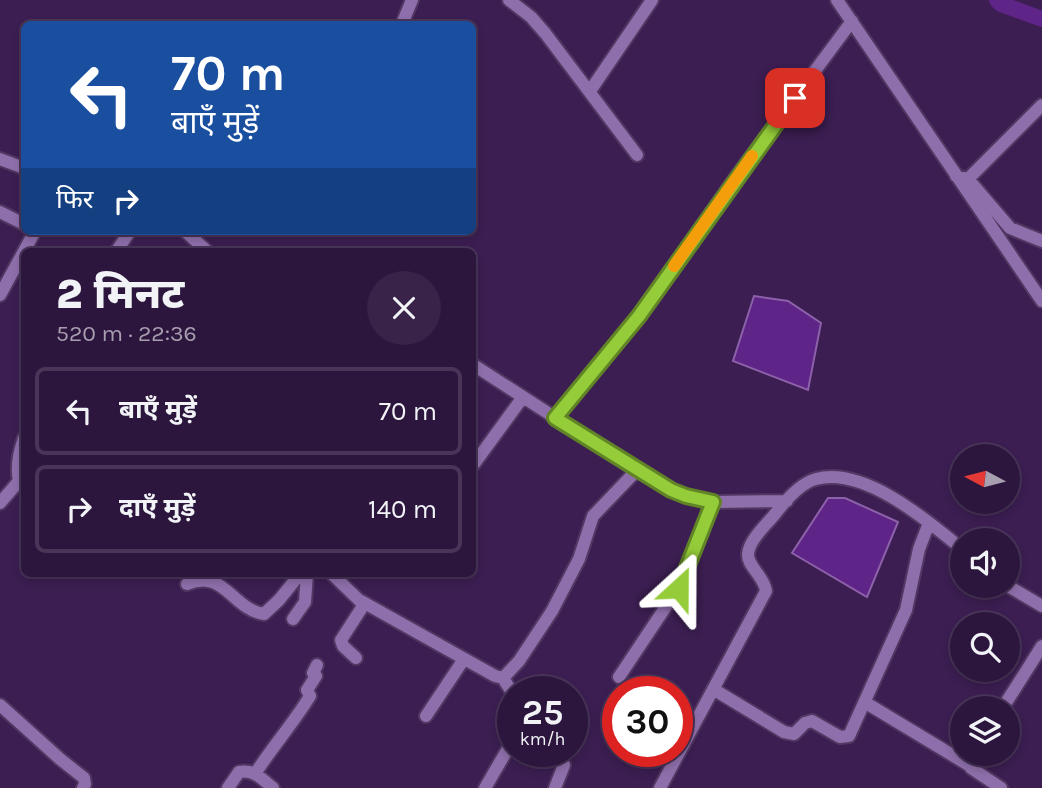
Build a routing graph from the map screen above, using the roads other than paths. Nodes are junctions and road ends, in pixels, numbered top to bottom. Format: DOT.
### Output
graph roads {
  1 [pos="412,0"];
  2 [pos="509,0"];
  3 [pos="652,0"];
  4 [pos="837,0"];
  5 [pos="403,21"];
  6 [pos="852,21"];
  7 [pos="590,91"];
  8 [pos="1042,105"];
  9 [pos="1037,119"];
  10 [pos="637,155"];
  11 [pos="0,159"];
  12 [pos="21,167"];
  13 [pos="962,177"];
  14 [pos="0,212"];
  15 [pos="21,222"];
  16 [pos="189,235"];
  17 [pos="1042,241"];
  18 [pos="204,248"];
  19 [pos="21,255"];
  20 [pos="0,262"];
  21 [pos="13,269"];
  22 [pos="0,295"];
  23 [pos="1042,301"];
  24 [pos="476,367"];
  25 [pos="523,397"];
  26 [pos="555,418"];
  27 [pos="21,449"];
  28 [pos="476,461"];
  29 [pos="637,470"];
  30 [pos="787,501"];
  31 [pos="713,502"];
  32 [pos="0,503"];
  33 [pos="929,523"];
  34 [pos="950,540"];
  35 [pos="298,577"];
  36 [pos="307,577"];
  37 [pos="335,577"];
  38 [pos="187,584"];
  39 [pos="1020,591"];
  40 [pos="1040,600"];
  41 [pos="361,601"];
  42 [pos="293,619"];
  43 [pos="1042,646"];
  44 [pos="356,658"];
  45 [pos="464,659"];
  46 [pos="317,665"];
  47 [pos="497,676"];
  48 [pos="505,676"];
  49 [pos="620,676"];
  50 [pos="713,690"];
  51 [pos="1010,696"];
  52 [pos="866,703"];
  53 [pos="0,705"];
  54 [pos="426,716"];
  55 [pos="950,749"];
  56 [pos="976,766"];
  57 [pos="497,767"];
  58 [pos="563,767"];
  59 [pos="255,774"];
  60 [pos="83,788"];
  61 [pos="228,788"];
  62 [pos="273,788"];
  63 [pos="485,788"];
  64 [pos="555,788"];
  65 [pos="660,788"];
  66 [pos="1001,788"];
  1 -- 5 [label="street"];
  2 -- 7 [label="street"];
  3 -- 7 [label="street"];
  4 -- 6 [label="street"];
  6 -- 13 [label="street"];
  6 -- 26 [label="street"];
  7 -- 10 [label="street"];
  8 -- 9 [label="street"];
  9 -- 13 [label="street"];
  11 -- 12 [label="street"];
  13 -- 17 [label="street"];
  13 -- 23 [label="street"];
  14 -- 15 [label="street"];
  16 -- 18 [label="street"];
  19 -- 21 [label="street"];
  20 -- 21 [label="street"];
  21 -- 22 [label="street"];
  24 -- 25 [label="street"];
  25 -- 26 [label="street"];
  25 -- 28 [label="street"];
  26 -- 29 [label="street"];
  27 -- 32 [label="street"];
  29 -- 31 [label="street"];
  29 -- 48 [label="street"];
  30 -- 31 [label="street"];
  30 -- 33 [label="street"];
  30 -- 50 [label="street"];
  31 -- 49 [label="street"];
  33 -- 34 [label="street"];
  33 -- 52 [label="street"];
  35 -- 38 [label="street"];
  36 -- 42 [label="street"];
  37 -- 41 [label="street"];
  39 -- 40 [label="street"];
  41 -- 44 [label="street"];
  41 -- 45 [label="street"];
  43 -- 51 [label="street"];
  45 -- 47 [label="street"];
  45 -- 54 [label="street"];
  46 -- 59 [label="street"];
  50 -- 52 [label="street"];
  50 -- 65 [label="street"];
  52 -- 55 [label="street"];
  53 -- 60 [label="street"];
  56 -- 66 [label="street"];
  57 -- 63 [label="street"];
  58 -- 64 [label="street"];
  59 -- 61 [label="street"];
  59 -- 62 [label="street"];
}
